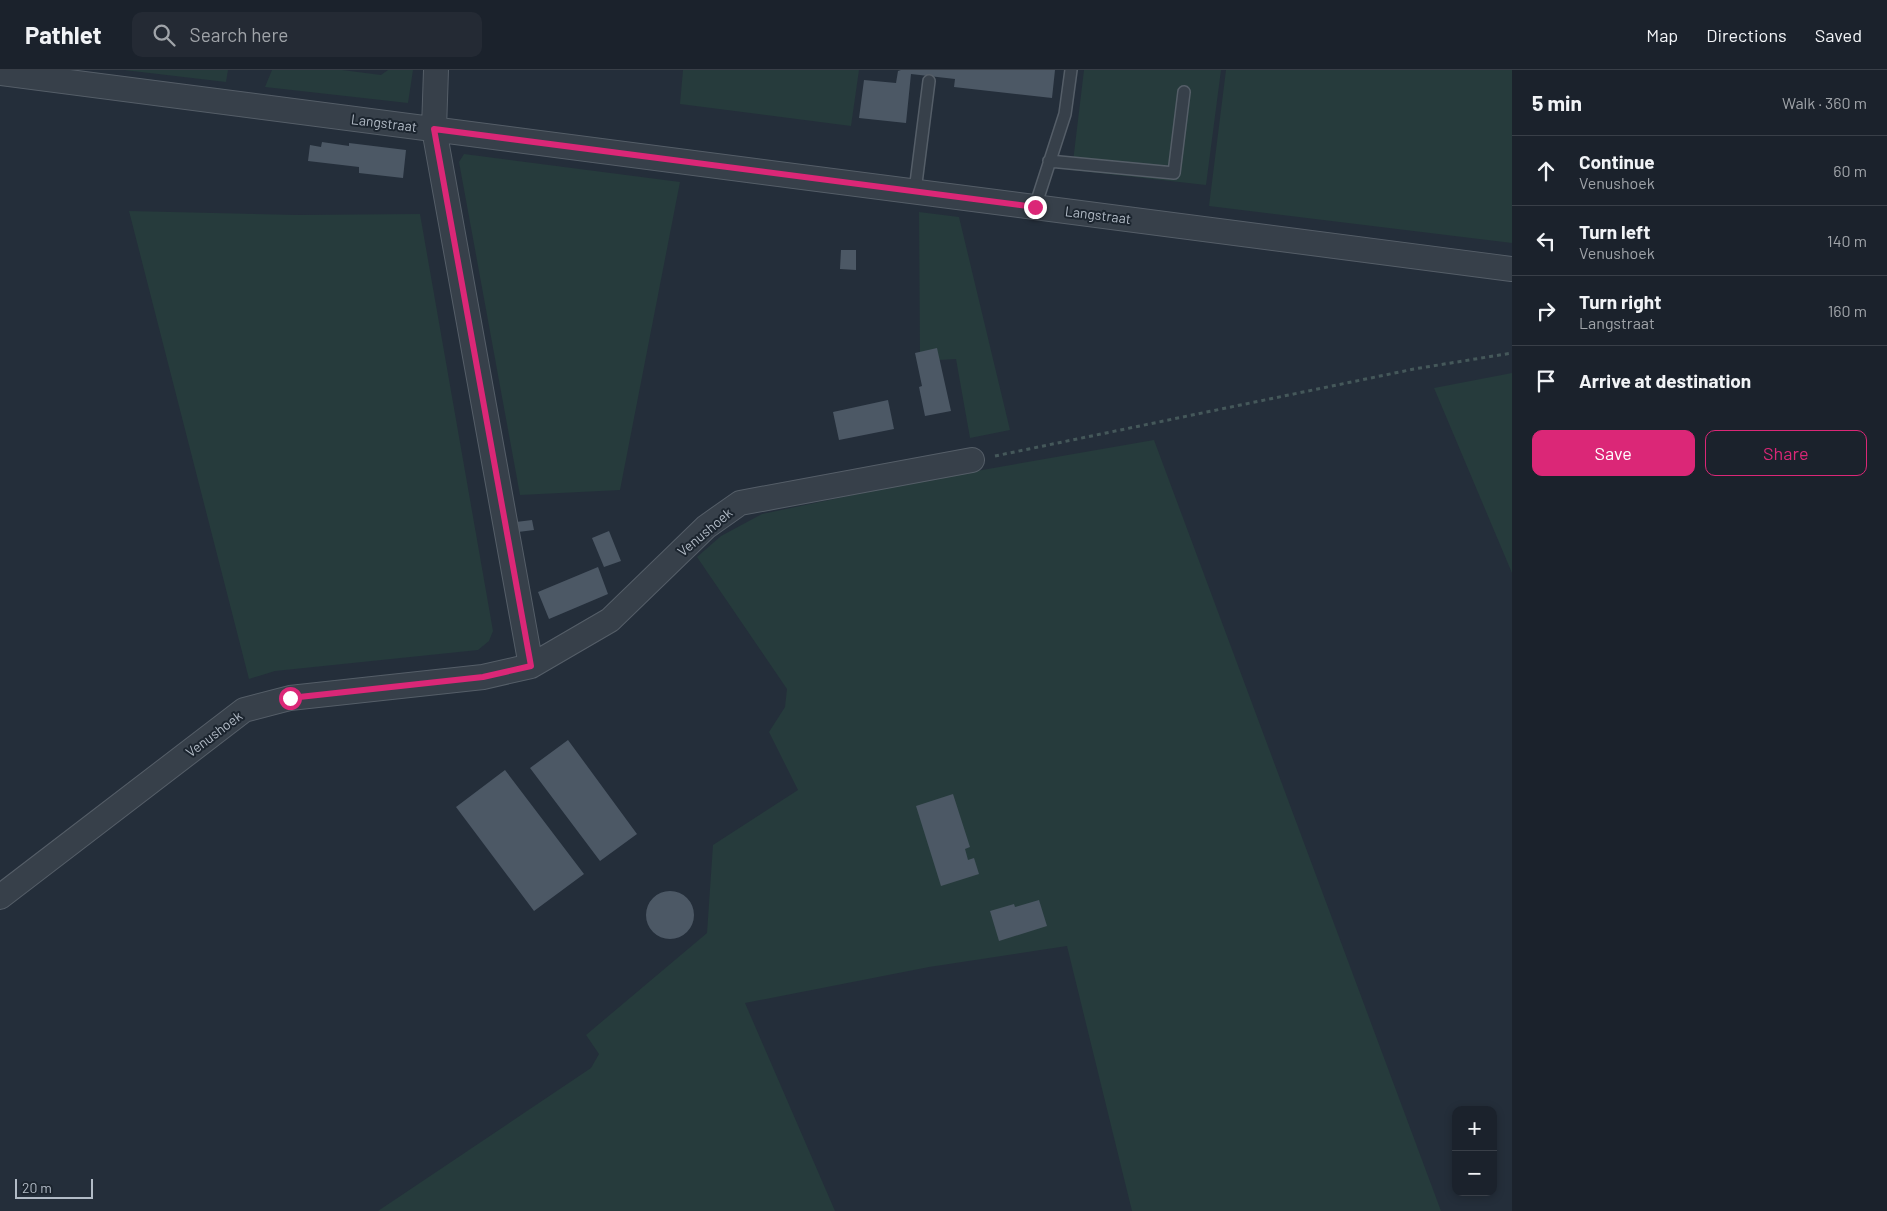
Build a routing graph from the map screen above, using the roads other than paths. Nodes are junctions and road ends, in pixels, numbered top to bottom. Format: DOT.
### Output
graph roads {
  1 [pos="436,70"];
  2 [pos="1071,70"];
  3 [pos="0,73"];
  4 [pos="929,81"];
  5 [pos="1184,92"];
  6 [pos="434,129"];
  7 [pos="1050,161"];
  8 [pos="915,191"];
  9 [pos="1035,207"];
  10 [pos="1512,268"];
  11 [pos="972,460"];
  12 [pos="531,666"];
  13 [pos="0,897"];
  1 -- 6 [label="street"];
  2 -- 7 [label="lane"];
  3 -- 6 [label="street, Langstraat"];
  4 -- 8 [label="lane"];
  5 -- 7 [label="lane"];
  6 -- 8 [label="street, Langstraat"];
  6 -- 12 [label="street"];
  7 -- 9 [label="lane"];
  8 -- 9 [label="street, Langstraat"];
  9 -- 10 [label="street, Langstraat"];
  11 -- 12 [label="street, Venushoek"];
  12 -- 13 [label="street, Venushoek"];
}
